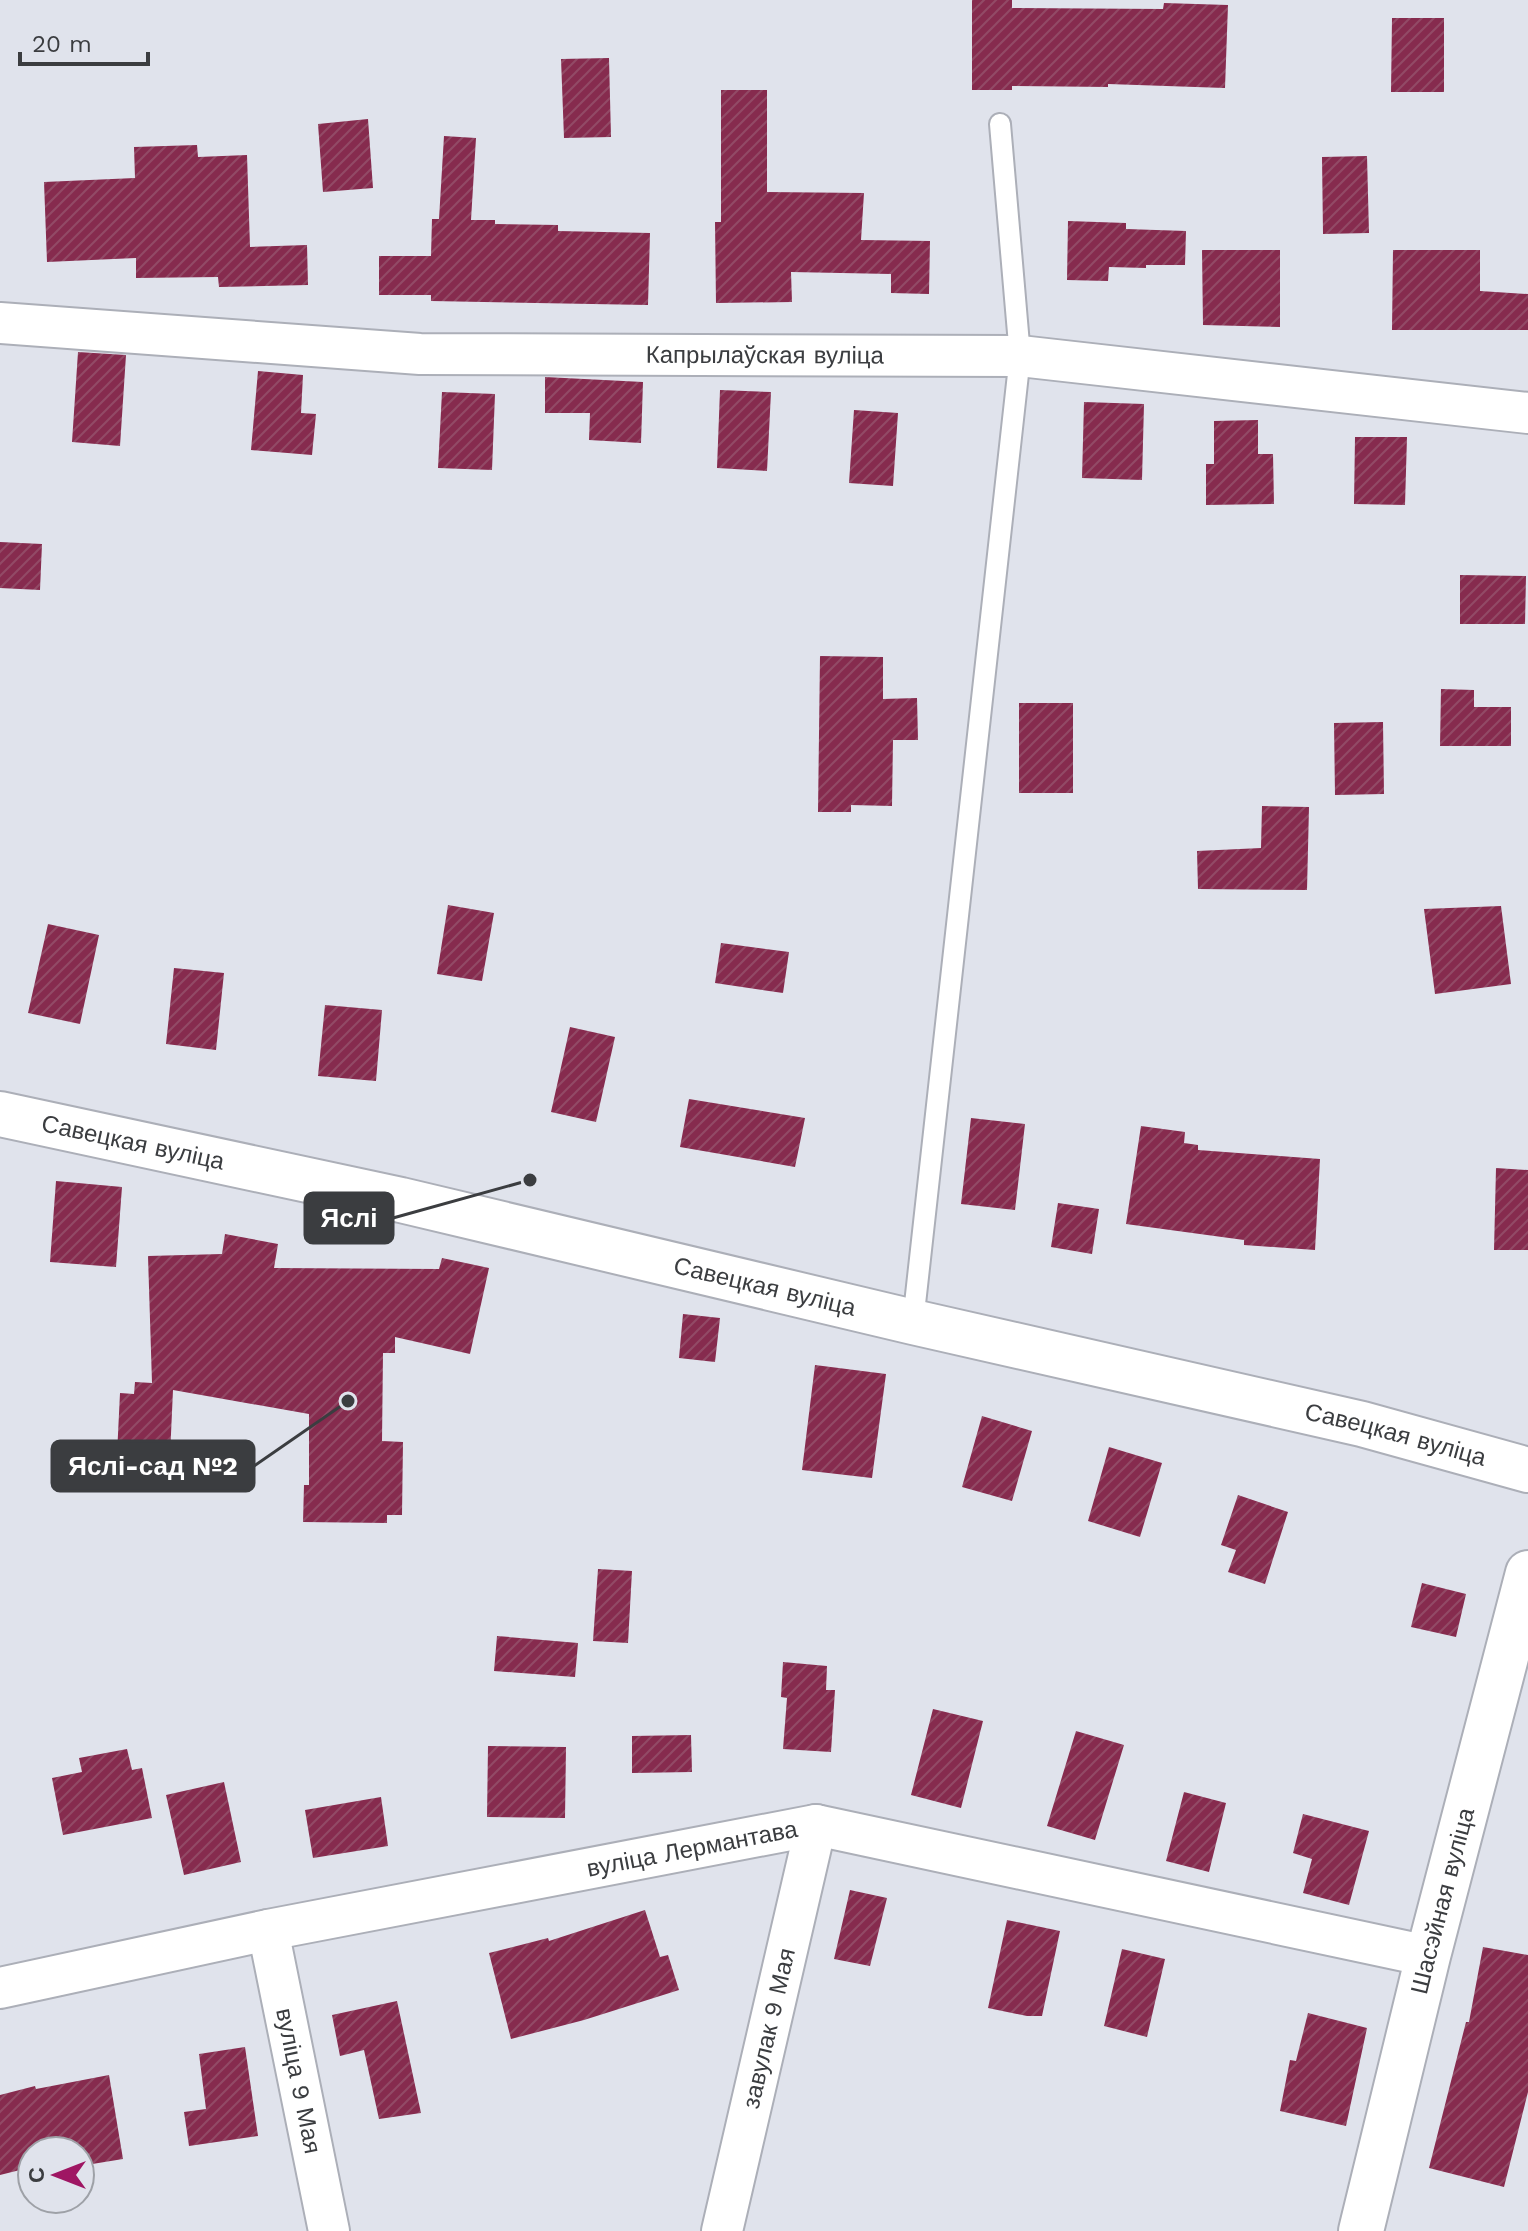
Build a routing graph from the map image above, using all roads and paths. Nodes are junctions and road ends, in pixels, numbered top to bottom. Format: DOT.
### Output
graph roads {
  1 [pos="1000,124"];
  2 [pos="0,323"];
  3 [pos="1020,356"];
  4 [pos="1528,413"];
  5 [pos="0,1114"];
  6 [pos="913,1322"];
  7 [pos="1528,1470"];
  8 [pos="1528,1573"];
  9 [pos="816,1825"];
  10 [pos="268,1930"];
  11 [pos="1428,1956"];
  12 [pos="0,1988"];
  13 [pos="329,2231"];
  14 [pos="722,2231"];
  15 [pos="1363,2231"];
  1 -- 3 [label="lane"];
  2 -- 3 [label="street, Капрылаўская вуліца"];
  3 -- 4 [label="street, Капрылаўская вуліца"];
  3 -- 6 [label="lane"];
  5 -- 6 [label="main road, Савецкая вуліца"];
  6 -- 7 [label="main road, Савецкая вуліца"];
  8 -- 11 [label="main road, Шасэйная вуліца"];
  9 -- 10 [label="street, вуліца Лермантава"];
  9 -- 11 [label="street, вуліца Лермантава"];
  9 -- 14 [label="street, завулак 9 Мая"];
  10 -- 12 [label="street, вуліца Лермантава"];
  10 -- 13 [label="street, вуліца 9 Мая"];
  11 -- 15 [label="main road, Шасэйная вуліца"];
}
